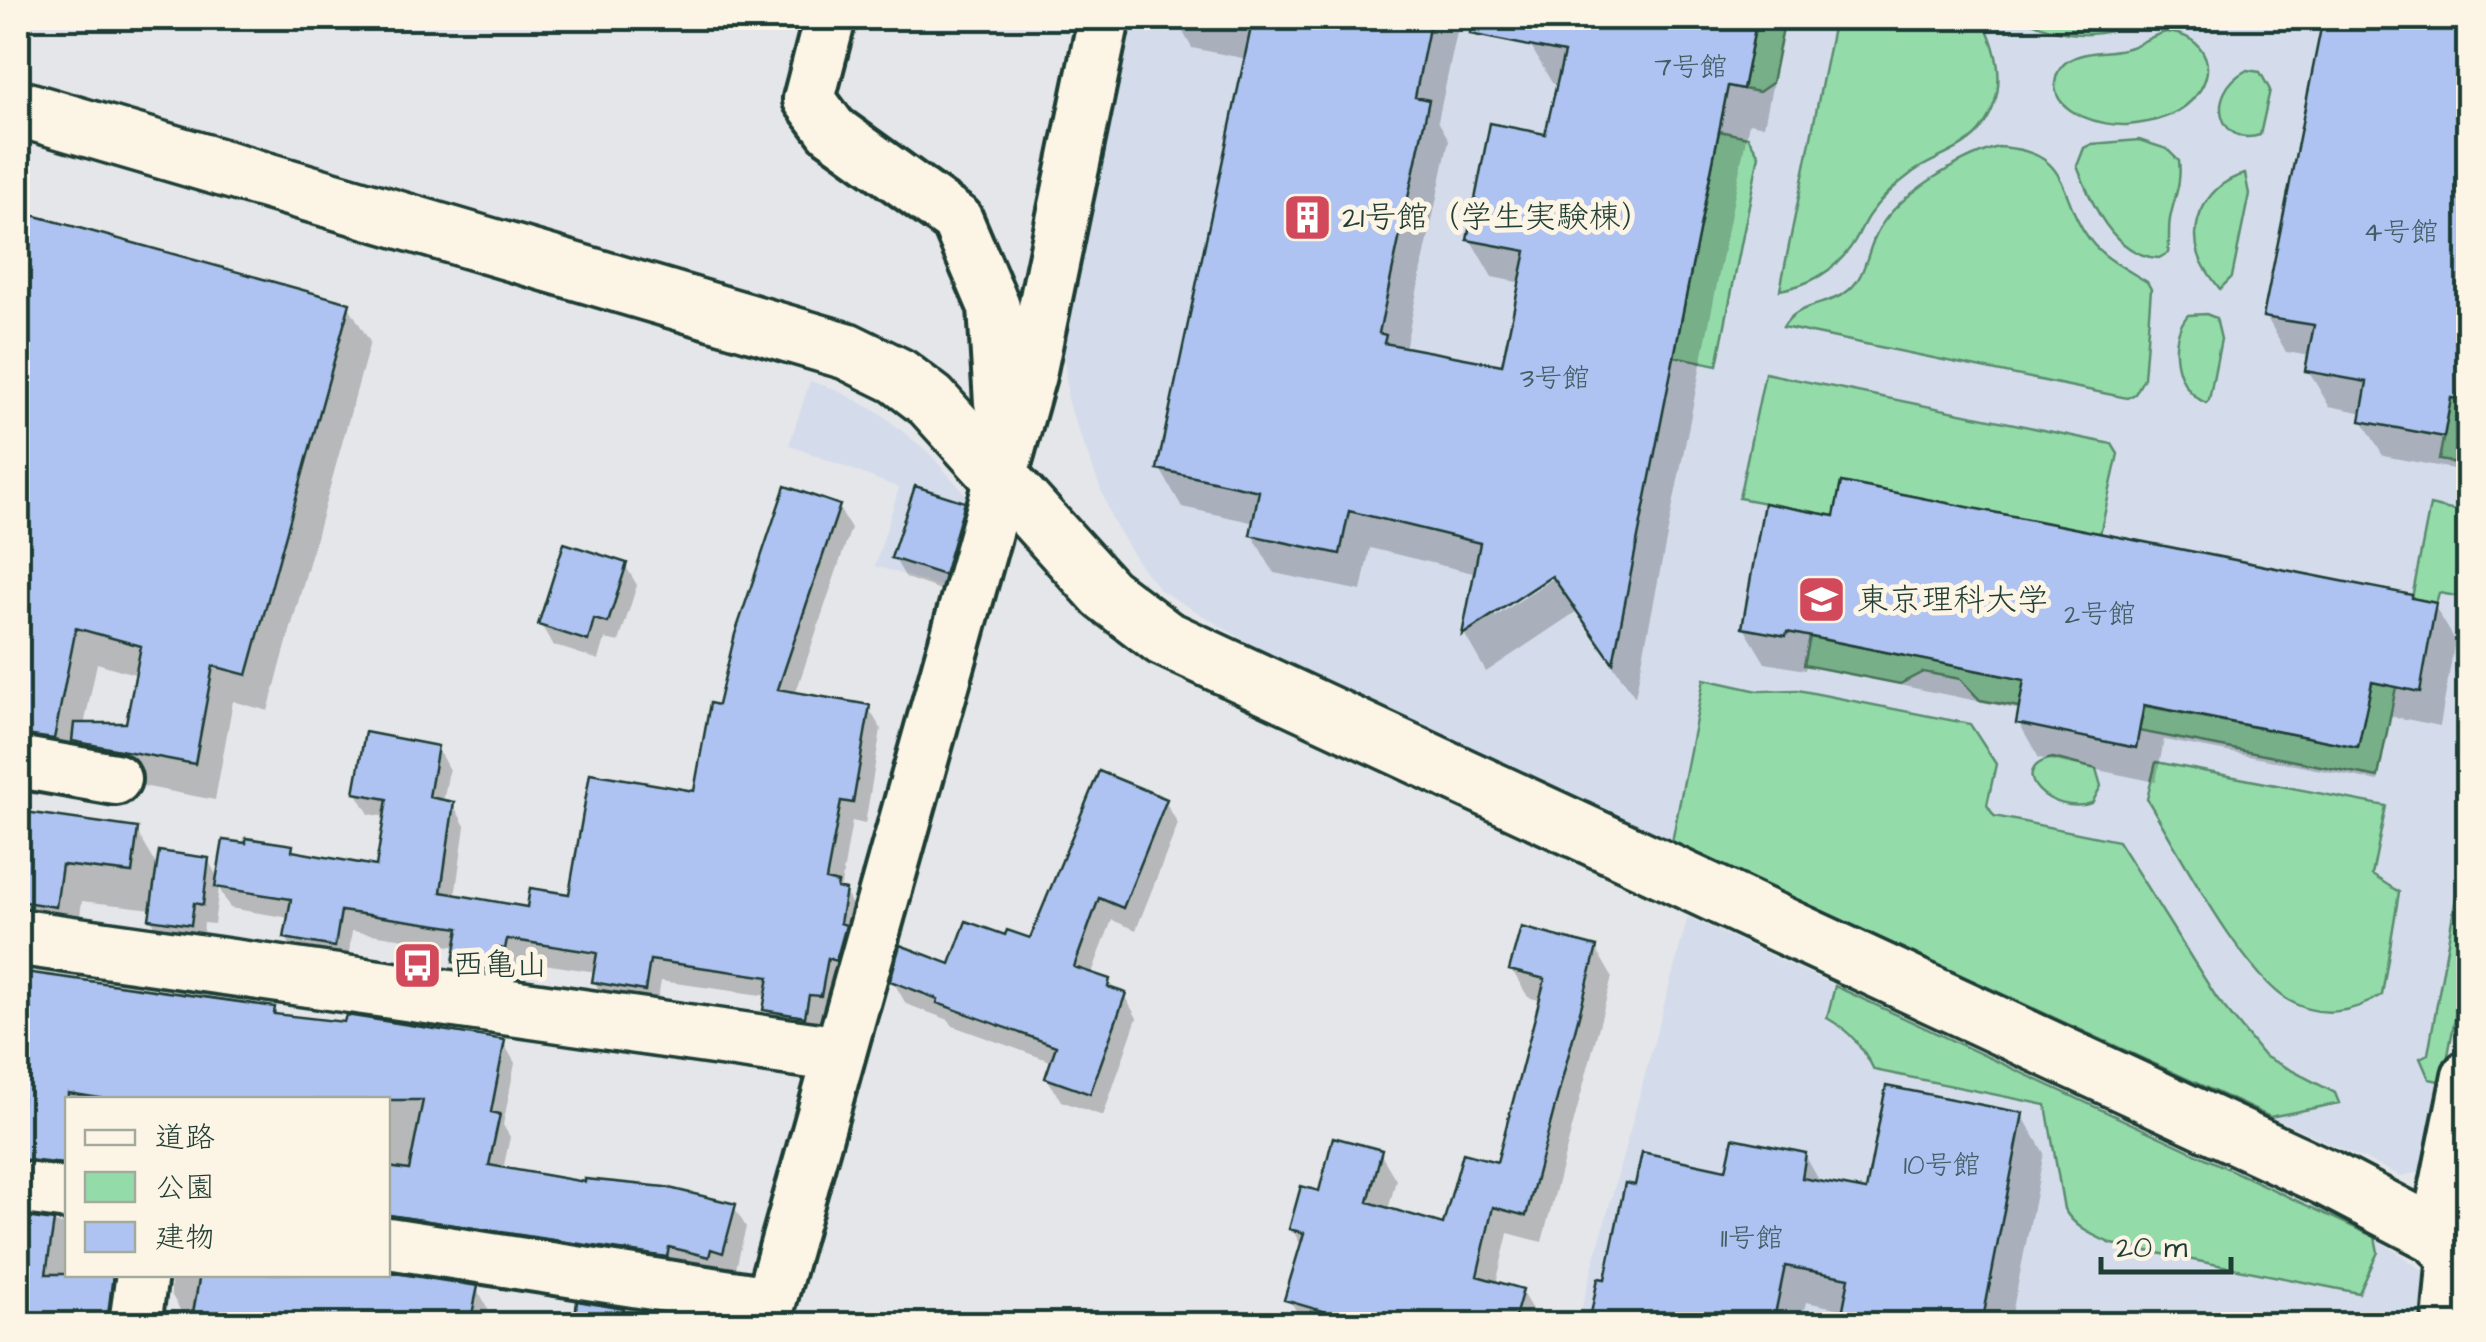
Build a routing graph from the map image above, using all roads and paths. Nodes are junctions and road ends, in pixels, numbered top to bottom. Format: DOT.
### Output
graph roads {
  1 [pos="830,18"];
  2 [pos="1104,18"];
  3 [pos="18,108"];
  4 [pos="1000,403"];
  5 [pos="1001,476"];
  6 [pos="18,762"];
  7 [pos="115,779"];
  8 [pos="18,937"];
  9 [pos="838,1054"];
  10 [pos="2468,1076"];
  11 [pos="18,1186"];
  12 [pos="65,1194"];
  13 [pos="390,1243"];
  14 [pos="2453,1254"];
  15 [pos="142,1277"];
  16 [pos="767,1313"];
  17 [pos="135,1324"];
  18 [pos="2448,1324"];
  1 -- 4 [label="street"];
  2 -- 5 [label="street"];
  3 -- 5 [label="street"];
  5 -- 9 [label="street"];
  5 -- 14 [label="street"];
  6 -- 7 [label="street"];
  8 -- 9 [label="street"];
  9 -- 16 [label="street"];
  10 -- 14 [label="street"];
  11 -- 12 [label="street"];
  13 -- 16 [label="street"];
  14 -- 18 [label="street"];
  15 -- 17 [label="street"];
}
